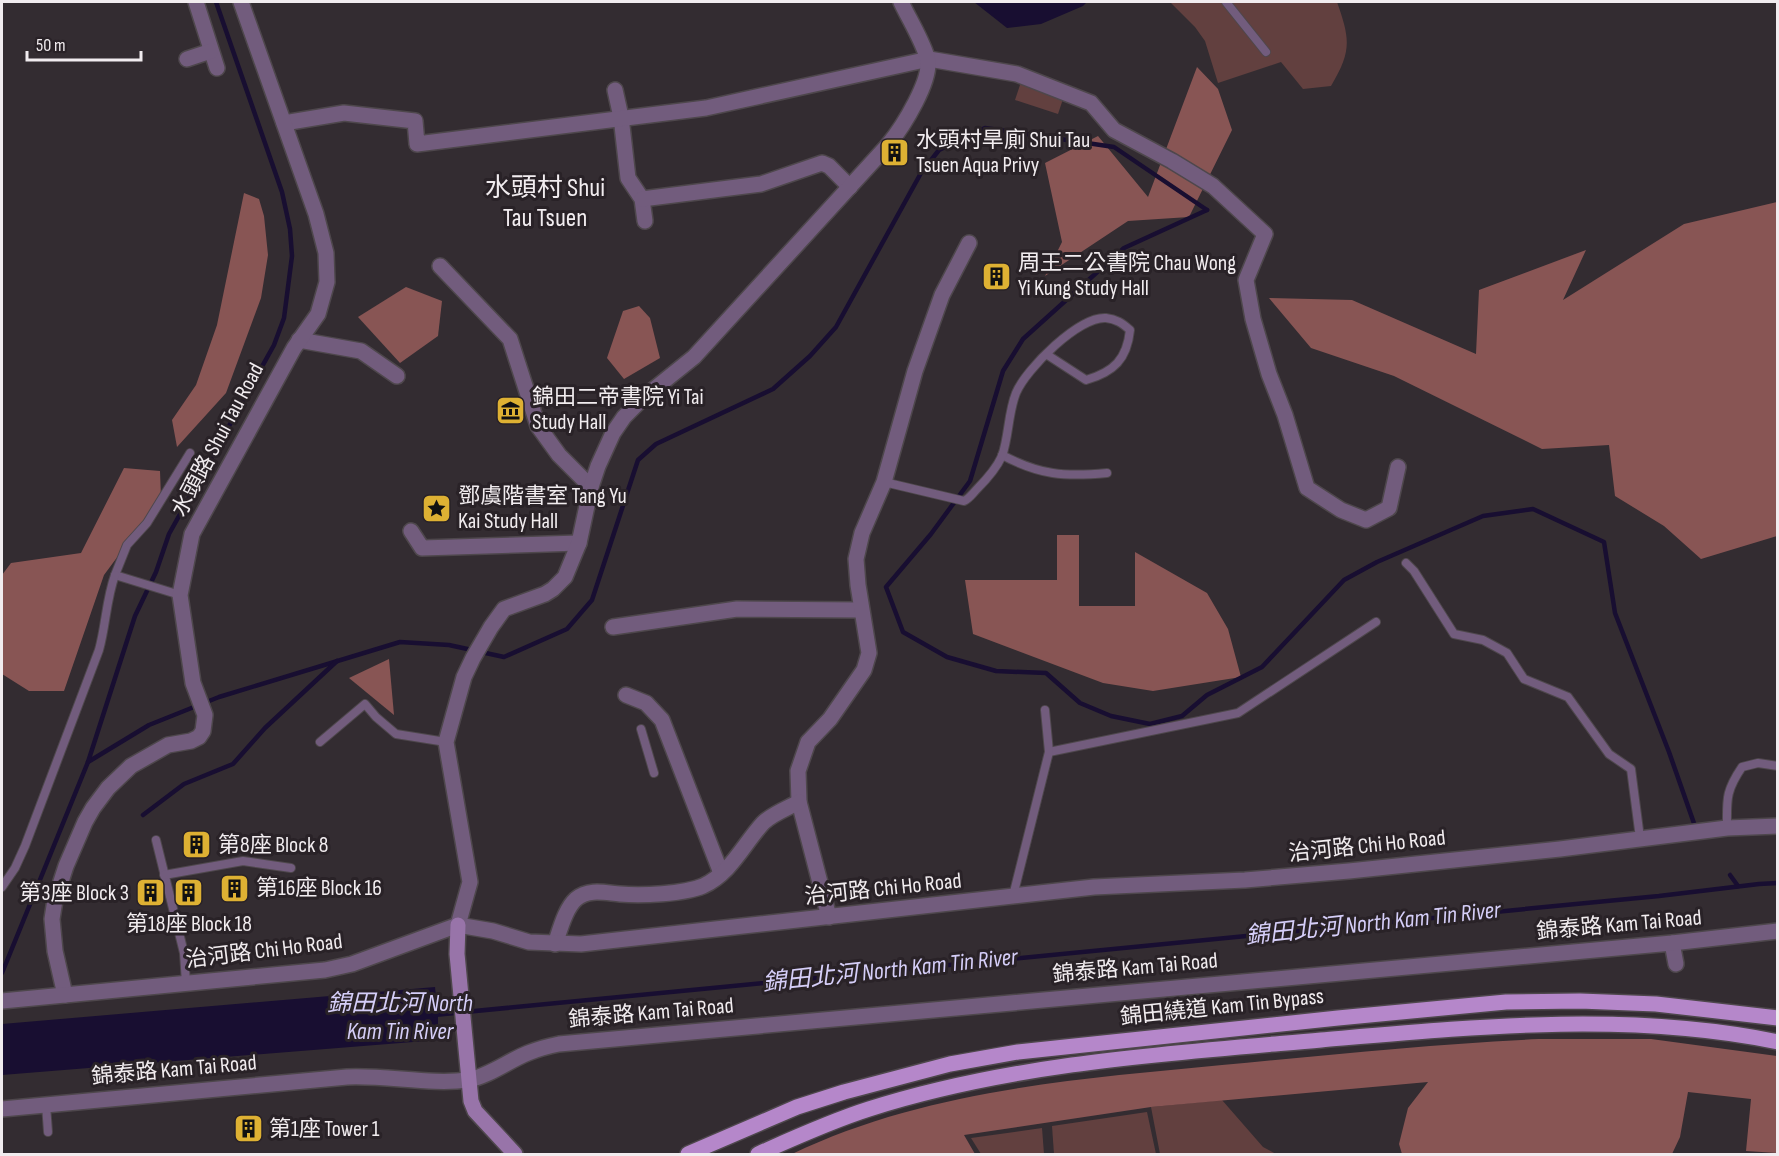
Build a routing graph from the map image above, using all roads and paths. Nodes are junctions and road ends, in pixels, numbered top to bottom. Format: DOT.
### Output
graph roads {
  1 [pos="196,2"];
  2 [pos="241,2"];
  3 [pos="901,2"];
  4 [pos="1226,2"];
  5 [pos="211,51"];
  6 [pos="1266,52"];
  7 [pos="187,59"];
  8 [pos="928,59"];
  9 [pos="217,68"];
  10 [pos="615,90"];
  11 [pos="621,117"];
  12 [pos="284,123"];
  13 [pos="850,187"];
  14 [pos="642,199"];
  15 [pos="645,221"];
  16 [pos="969,243"];
  17 [pos="440,266"];
  18 [pos="299,340"];
  19 [pos="1046,354"];
  20 [pos="398,376"];
  21 [pos="190,453"];
  22 [pos="1002,455"];
  23 [pos="1398,467"];
  24 [pos="1107,473"];
  25 [pos="884,482"];
  26 [pos="591,487"];
  27 [pos="411,531"];
  28 [pos="579,543"];
  29 [pos="1406,563"];
  30 [pos="115,575"];
  31 [pos="174,593"];
  32 [pos="861,610"];
  33 [pos="1376,622"];
  34 [pos="613,627"];
  35 [pos="626,695"];
  36 [pos="1045,710"];
  37 [pos="641,729"];
  38 [pos="320,742"];
  39 [pos="446,742"];
  40 [pos="1049,752"];
  41 [pos="1778,766"];
  42 [pos="654,773"];
  43 [pos="799,802"];
  44 [pos="1778,826"];
  45 [pos="1727,828"];
  46 [pos="1640,838"];
  47 [pos="156,840"];
  48 [pos="291,868"];
  49 [pos="721,873"];
  50 [pos="164,874"];
  51 [pos="2,887"];
  52 [pos="1012,897"];
  53 [pos="830,917"];
  54 [pos="458,925"];
  55 [pos="1778,931"];
  56 [pos="1672,943"];
  57 [pos="555,944"];
  58 [pos="1676,964"];
  59 [pos="186,984"];
  60 [pos="66,995"];
  61 [pos="2,1001"];
  62 [pos="1778,1018"];
  63 [pos="1778,1041"];
  64 [pos="469,1080"];
  65 [pos="46,1105"];
  66 [pos="2,1109"];
  67 [pos="48,1132"];
  68 [pos="515,1155"];
  69 [pos="687,1155"];
  70 [pos="758,1155"];
  1 -- 5 [label="street"];
  2 -- 12 [label="street, 水頭路 Shui Tau Road"];
  3 -- 8 [label="street"];
  4 -- 6 [label="lane"];
  5 -- 7 [label="street"];
  5 -- 9 [label="street"];
  8 -- 11 [label="street"];
  8 -- 13 [label="street"];
  8 -- 23 [label="street"];
  10 -- 11 [label="street"];
  11 -- 12 [label="street"];
  11 -- 14 [label="street"];
  12 -- 18 [label="street, 水頭路 Shui Tau Road"];
  13 -- 14 [label="street"];
  13 -- 26 [label="street"];
  14 -- 15 [label="street"];
  16 -- 25 [label="street"];
  17 -- 26 [label="street"];
  18 -- 20 [label="street"];
  18 -- 31 [label="street, 水頭路 Shui Tau Road"];
  19 -- 19 [label="lane"];
  19 -- 22 [label="lane"];
  21 -- 30 [label="lane"];
  22 -- 24 [label="lane"];
  22 -- 25 [label="lane"];
  25 -- 32 [label="street"];
  26 -- 28 [label="street"];
  27 -- 28 [label="street"];
  28 -- 39 [label="street"];
  29 -- 46 [label="lane"];
  30 -- 31 [label="lane"];
  30 -- 51 [label="lane"];
  31 -- 60 [label="street, 水頭路 Shui Tau Road"];
  32 -- 34 [label="street"];
  32 -- 43 [label="street"];
  33 -- 40 [label="lane"];
  35 -- 49 [label="street"];
  36 -- 40 [label="lane"];
  37 -- 42 [label="lane"];
  38 -- 39 [label="lane"];
  39 -- 54 [label="street"];
  40 -- 52 [label="lane"];
  41 -- 45 [label="lane"];
  43 -- 49 [label="street"];
  43 -- 53 [label="street"];
  44 -- 45 [label="street, 治河路 Chi Ho Road"];
  45 -- 46 [label="street, 治河路 Chi Ho Road"];
  46 -- 52 [label="street, 治河路 Chi Ho Road"];
  47 -- 50 [label="lane"];
  48 -- 50 [label="lane"];
  49 -- 57 [label="street"];
  50 -- 59 [label="lane"];
  52 -- 53 [label="street, 治河路 Chi Ho Road"];
  53 -- 57 [label="street, 治河路 Chi Ho Road"];
  54 -- 57 [label="street, 治河路 Chi Ho Road"];
  54 -- 59 [label="street, 治河路 Chi Ho Road"];
  54 -- 64 [label="street"];
  55 -- 56 [label="street, 錦泰路 Kam Tai Road"];
  56 -- 58 [label="street"];
  56 -- 64 [label="street, 錦泰路 Kam Tai Road"];
  59 -- 60 [label="street, 治河路 Chi Ho Road"];
  60 -- 61 [label="street, 治河路 Chi Ho Road"];
  62 -- 69 [label="main road, 錦田繞道 Kam Tin Bypass"];
  63 -- 70 [label="main road, 錦田繞道 Kam Tin Bypass"];
  64 -- 65 [label="street, 錦泰路 Kam Tai Road"];
  64 -- 68 [label="street"];
  65 -- 66 [label="street, 錦泰路 Kam Tai Road"];
  65 -- 67 [label="lane"];
}
